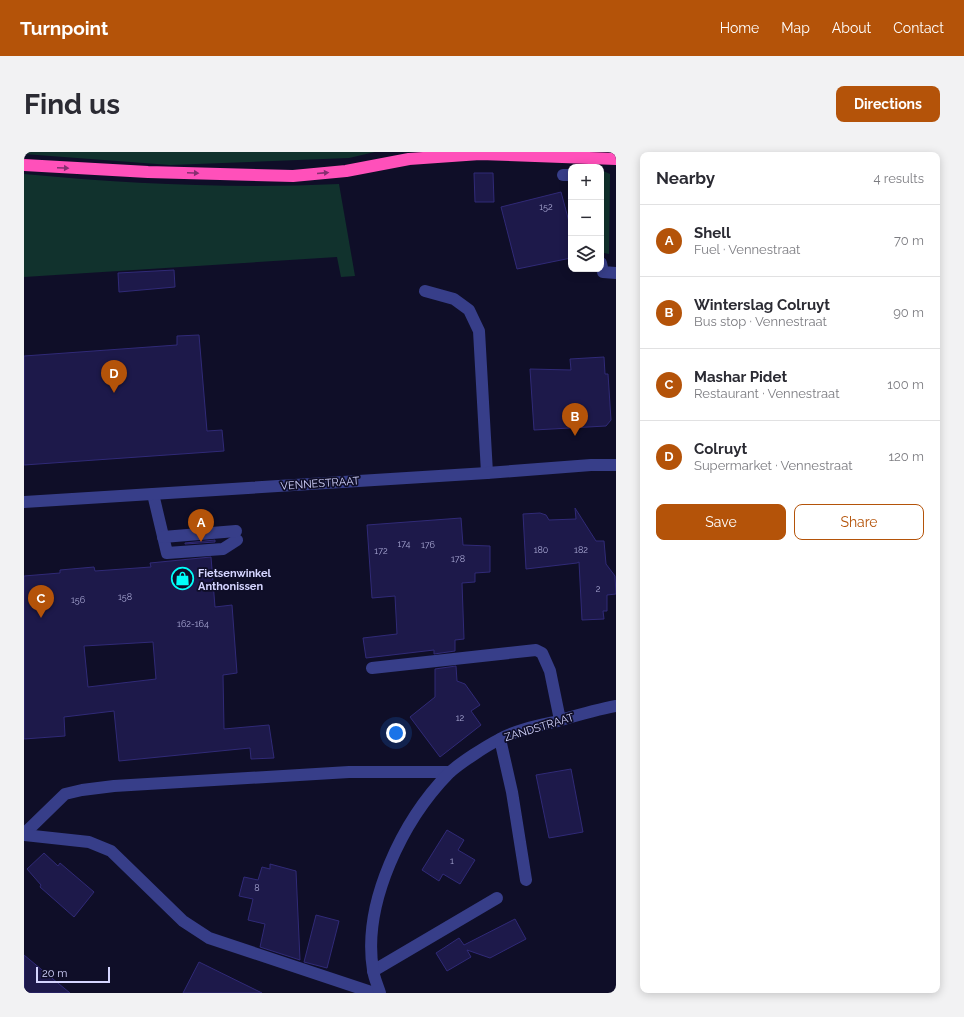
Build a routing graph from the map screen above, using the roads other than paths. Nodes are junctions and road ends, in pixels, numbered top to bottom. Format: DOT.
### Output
graph roads {
  1 [pos="616,159"];
  2 [pos="24,165"];
  3 [pos="603,272"];
  4 [pos="616,273"];
  5 [pos="425,291"];
  6 [pos="616,465"];
  7 [pos="487,473"];
  8 [pos="153,494"];
  9 [pos="24,502"];
  10 [pos="163,537"];
  11 [pos="372,668"];
  12 [pos="616,706"];
  13 [pos="560,720"];
  14 [pos="500,739"];
  15 [pos="450,772"];
  16 [pos="24,835"];
  17 [pos="526,880"];
  18 [pos="497,898"];
  19 [pos="373,971"];
  20 [pos="374,993"];
  21 [pos="380,993"];
  2 -- 1 [label="highway, one-way"];
  3 -- 4 [label="street"];
  5 -- 7 [label="street"];
  6 -- 7 [label="street, VENNESTRAAT"];
  7 -- 8 [label="street, VENNESTRAAT"];
  8 -- 9 [label="street, VENNESTRAAT"];
  8 -- 10 [label="street"];
  10 -- 10 [label="street"];
  11 -- 13 [label="street"];
  12 -- 13 [label="street, ZANDSTRAAT"];
  13 -- 14 [label="street, ZANDSTRAAT"];
  14 -- 15 [label="street, ZANDSTRAAT"];
  14 -- 17 [label="street"];
  15 -- 16 [label="street"];
  15 -- 19 [label="street, ZANDSTRAAT"];
  16 -- 20 [label="street"];
  18 -- 19 [label="street"];
  19 -- 21 [label="street, ZANDSTRAAT"];
}
